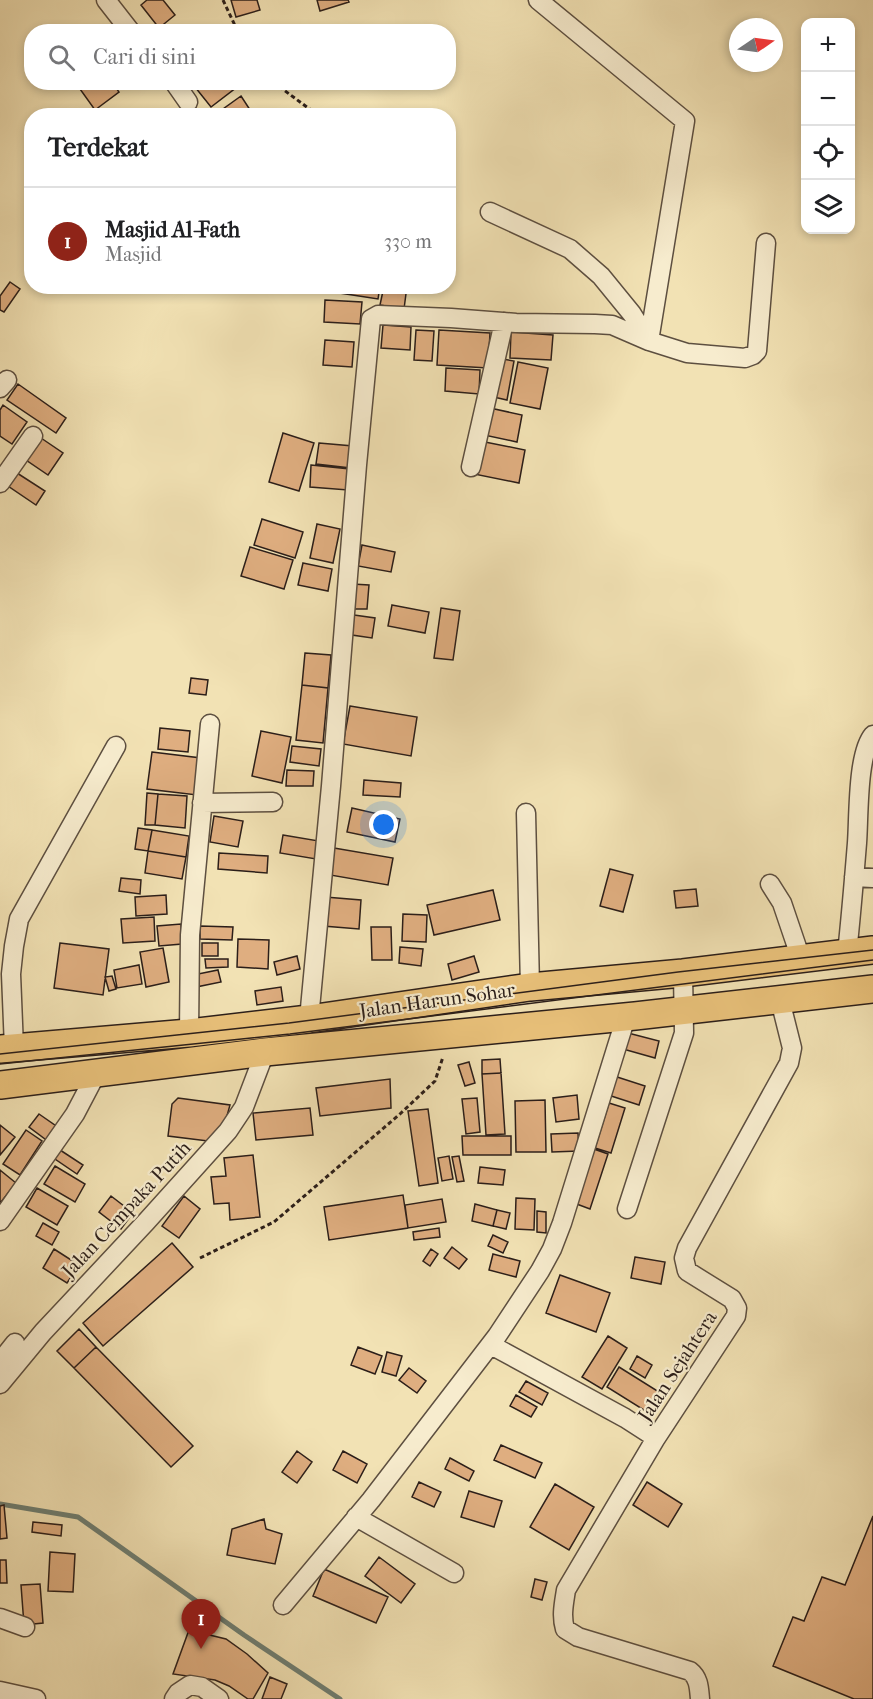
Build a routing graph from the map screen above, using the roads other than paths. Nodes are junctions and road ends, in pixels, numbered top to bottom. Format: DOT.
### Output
graph roads {
  1 [pos="106,0"];
  2 [pos="538,0"];
  3 [pos="125,24"];
  4 [pos="180,90"];
  5 [pos="188,102"];
  6 [pos="490,212"];
  7 [pos="766,243"];
  8 [pos="504,322"];
  9 [pos="650,341"];
  10 [pos="33,436"];
  11 [pos="471,467"];
  12 [pos="0,483"];
  13 [pos="210,724"];
  14 [pos="873,735"];
  15 [pos="116,746"];
  16 [pos="273,802"];
  17 [pos="202,803"];
  18 [pos="526,813"];
  19 [pos="865,841"];
  20 [pos="854,877"];
  21 [pos="873,878"];
  22 [pos="770,884"];
  23 [pos="860,952"];
  24 [pos="801,959"];
  25 [pos="683,973"];
  26 [pos="530,987"];
  27 [pos="873,989"];
  28 [pos="780,1000"];
  29 [pos="684,1010"];
  30 [pos="626,1017"];
  31 [pos="309,1019"];
  32 [pos="189,1033"];
  33 [pos="7,1048"];
  34 [pos="265,1052"];
  35 [pos="96,1074"];
  36 [pos="0,1085"];
  37 [pos="627,1209"];
  38 [pos="0,1221"];
  39 [pos="15,1343"];
  40 [pos="490,1345"];
  41 [pos="0,1362"];
  42 [pos="0,1384"];
  43 [pos="656,1438"];
  44 [pos="356,1517"];
  45 [pos="454,1573"];
  46 [pos="283,1605"];
  47 [pos="0,1618"];
  48 [pos="25,1628"];
  49 [pos="0,1691"];
  50 [pos="36,1699"];
  51 [pos="174,1699"];
  52 [pos="219,1699"];
  53 [pos="700,1699"];
  1 -- 3 [label="street"];
  2 -- 9 [label="street"];
  4 -- 5 [label="street"];
  6 -- 9 [label="street"];
  7 -- 9 [label="street"];
  8 -- 9 [label="street"];
  8 -- 11 [label="street"];
  8 -- 31 [label="street"];
  10 -- 12 [label="street"];
  13 -- 17 [label="street"];
  14 -- 19 [label="street"];
  15 -- 33 [label="street"];
  16 -- 17 [label="street"];
  17 -- 32 [label="street"];
  18 -- 26 [label="street"];
  19 -- 20 [label="street"];
  20 -- 21 [label="street"];
  20 -- 23 [label="street"];
  22 -- 24 [label="street"];
  23 -- 24 [label="highway, Jalan Harun Sohar"];
  24 -- 25 [label="highway, Jalan Harun Sohar"];
  25 -- 26 [label="highway, Jalan Harun Sohar"];
  25 -- 29 [label="street"];
  26 -- 31 [label="highway, Jalan Harun Sohar"];
  27 -- 28 [label="highway, Jalan Harun Sohar"];
  28 -- 29 [label="highway, Jalan Harun Sohar"];
  28 -- 43 [label="street, Jalan Sejahtera"];
  29 -- 30 [label="highway, Jalan Harun Sohar"];
  29 -- 37 [label="street"];
  30 -- 34 [label="highway, Jalan Harun Sohar"];
  30 -- 40 [label="street"];
  31 -- 32 [label="highway, Jalan Harun Sohar"];
  32 -- 33 [label="highway, Jalan Harun Sohar"];
  34 -- 35 [label="highway, Jalan Harun Sohar"];
  34 -- 42 [label="street, Jalan Cempaka Putih"];
  35 -- 36 [label="highway, Jalan Harun Sohar"];
  35 -- 38 [label="street"];
  39 -- 41 [label="street"];
  40 -- 43 [label="street"];
  40 -- 44 [label="street"];
  43 -- 53 [label="street, Jalan Sejahtera"];
  44 -- 45 [label="street"];
  44 -- 46 [label="street"];
  47 -- 48 [label="street"];
  49 -- 50 [label="street"];
  51 -- 52 [label="street"];
}
